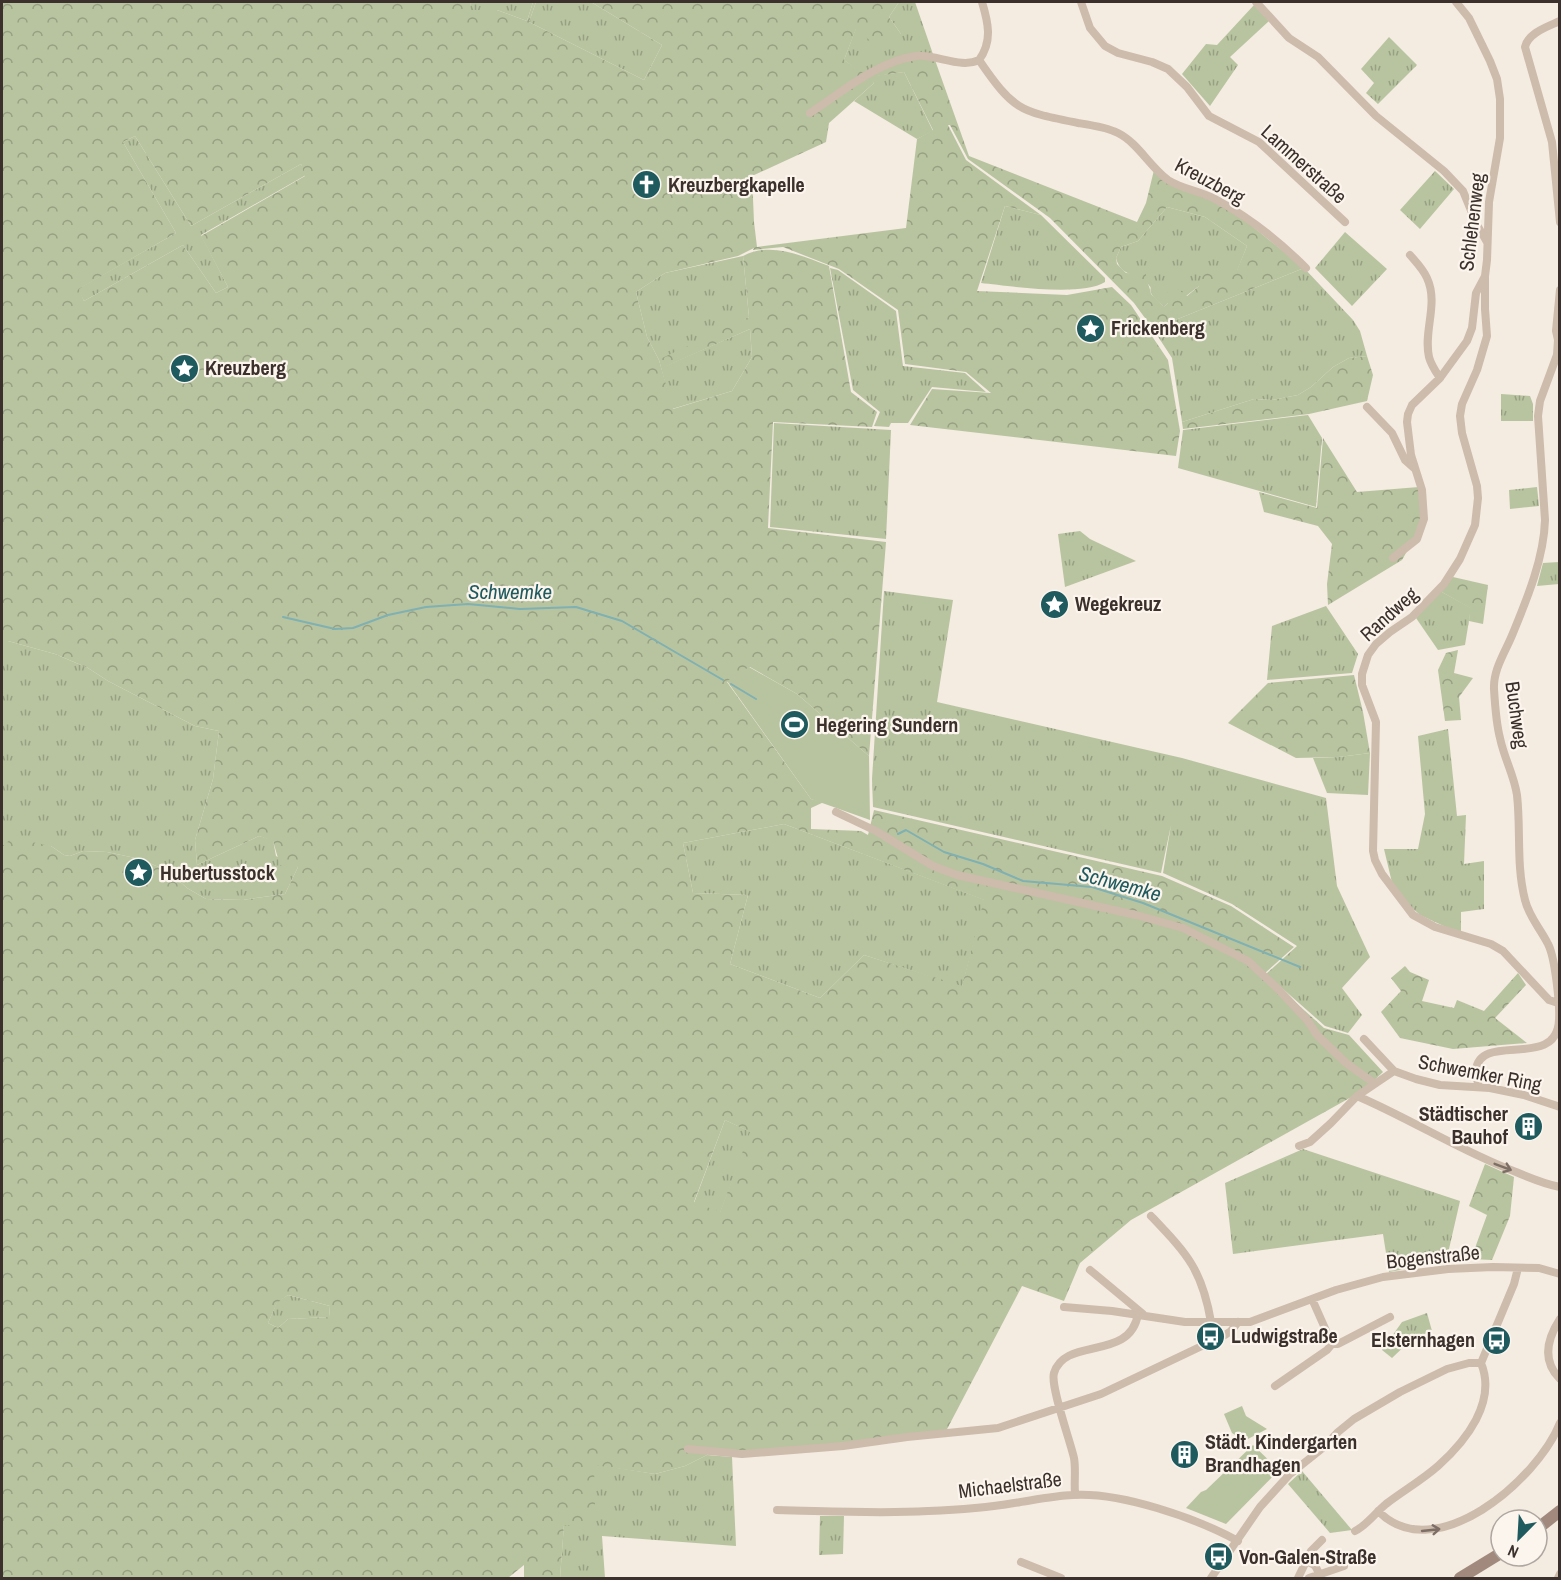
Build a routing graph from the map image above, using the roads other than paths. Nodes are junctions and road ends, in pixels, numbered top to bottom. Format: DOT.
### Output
graph roads {
  1 [pos="982,2"];
  2 [pos="1081,2"];
  3 [pos="1256,2"];
  4 [pos="1456,2"];
  5 [pos="1560,21"];
  6 [pos="979,60"];
  7 [pos="810,113"];
  8 [pos="1345,222"];
  9 [pos="1560,222"];
  10 [pos="1488,242"];
  11 [pos="1410,255"];
  12 [pos="1306,268"];
  13 [pos="1485,276"];
  14 [pos="1560,290"];
  15 [pos="1440,378"];
  16 [pos="1367,407"];
  17 [pos="1414,468"];
  18 [pos="1394,558"];
  19 [pos="836,812"];
  20 [pos="1558,1003"];
  21 [pos="1364,1040"];
  22 [pos="1394,1071"];
  23 [pos="1374,1083"];
  24 [pos="1479,1087"];
  25 [pos="1357,1096"];
  26 [pos="1560,1107"];
  27 [pos="1299,1146"];
  28 [pos="1560,1187"];
  29 [pos="1151,1216"];
  30 [pos="1518,1268"];
  31 [pos="1090,1270"];
  32 [pos="1560,1274"];
  33 [pos="1312,1299"];
  34 [pos="1064,1307"];
  35 [pos="1141,1315"];
  36 [pos="1390,1317"];
  37 [pos="1560,1319"];
  38 [pos="1211,1322"];
  39 [pos="1238,1322"];
  40 [pos="1332,1344"];
  41 [pos="1481,1363"];
  42 [pos="1560,1379"];
  43 [pos="1275,1386"];
  44 [pos="1061,1407"];
  45 [pos="1560,1423"];
  46 [pos="688,1449"];
  47 [pos="1075,1494"];
  48 [pos="777,1510"];
  49 [pos="1378,1511"];
  50 [pos="1355,1531"];
  51 [pos="1322,1540"];
  52 [pos="1238,1541"];
  53 [pos="1489,1560"];
  54 [pos="1305,1561"];
  55 [pos="1021,1562"];
  56 [pos="1344,1566"];
  57 [pos="1319,1574"];
  58 [pos="1560,1574"];
  59 [pos="1061,1578"];
  60 [pos="1211,1578"];
  61 [pos="1298,1578"];
  62 [pos="1309,1578"];
  63 [pos="1460,1578"];
  64 [pos="1558,1578"];
  1 -- 6 [label="street"];
  2 -- 8 [label="street, Lammerstraße"];
  3 -- 10 [label="street"];
  4 -- 10 [label="street, Schlehenweg"];
  5 -- 9 [label="street"];
  6 -- 7 [label="street"];
  6 -- 12 [label="street, Kreuzberg"];
  10 -- 13 [label="street, Schlehenweg"];
  11 -- 15 [label="street"];
  13 -- 15 [label="street, Schlehenweg"];
  13 -- 20 [label="street, Randweg"];
  14 -- 20 [label="street, Buchweg"];
  15 -- 17 [label="street, Schlehenweg"];
  16 -- 17 [label="street, Schlehenweg"];
  17 -- 18 [label="street, Schlehenweg"];
  19 -- 23 [label="street"];
  20 -- 24 [label="street, Buchweg"];
  21 -- 22 [label="street, Schwemker Ring"];
  22 -- 23 [label="street, Schwemker Ring"];
  22 -- 24 [label="street, Schwemker Ring"];
  23 -- 25 [label="street, Schwemker Ring"];
  24 -- 26 [label="street, Schwemker Ring"];
  25 -- 27 [label="street, Schwemker Ring"];
  25 -- 28 [label="street, one-way"];
  29 -- 38 [label="street"];
  30 -- 32 [label="street, Bogenstraße"];
  30 -- 33 [label="street, Bogenstraße"];
  30 -- 41 [label="street"];
  31 -- 35 [label="street"];
  33 -- 39 [label="street, Bogenstraße"];
  33 -- 40 [label="street"];
  34 -- 35 [label="street, Bogenstraße"];
  35 -- 38 [label="street, Bogenstraße"];
  35 -- 44 [label="street"];
  36 -- 40 [label="street"];
  37 -- 42 [label="street"];
  38 -- 39 [label="street, Bogenstraße"];
  39 -- 44 [label="street"];
  40 -- 43 [label="street"];
  41 -- 49 [label="street"];
  41 -- 52 [label="street"];
  44 -- 46 [label="street"];
  44 -- 47 [label="street"];
  49 -- 45 [label="street, one-way"];
  47 -- 48 [label="street, Michaelstraße"];
  47 -- 52 [label="street, Michaelstraße"];
  49 -- 50 [label="street"];
  51 -- 54 [label="street"];
  52 -- 60 [label="street"];
  53 -- 63 [label="main road"];
  54 -- 57 [label="street"];
  54 -- 61 [label="street"];
  55 -- 59 [label="street"];
  56 -- 57 [label="street"];
  57 -- 62 [label="street"];
  58 -- 64 [label="street"];
}
